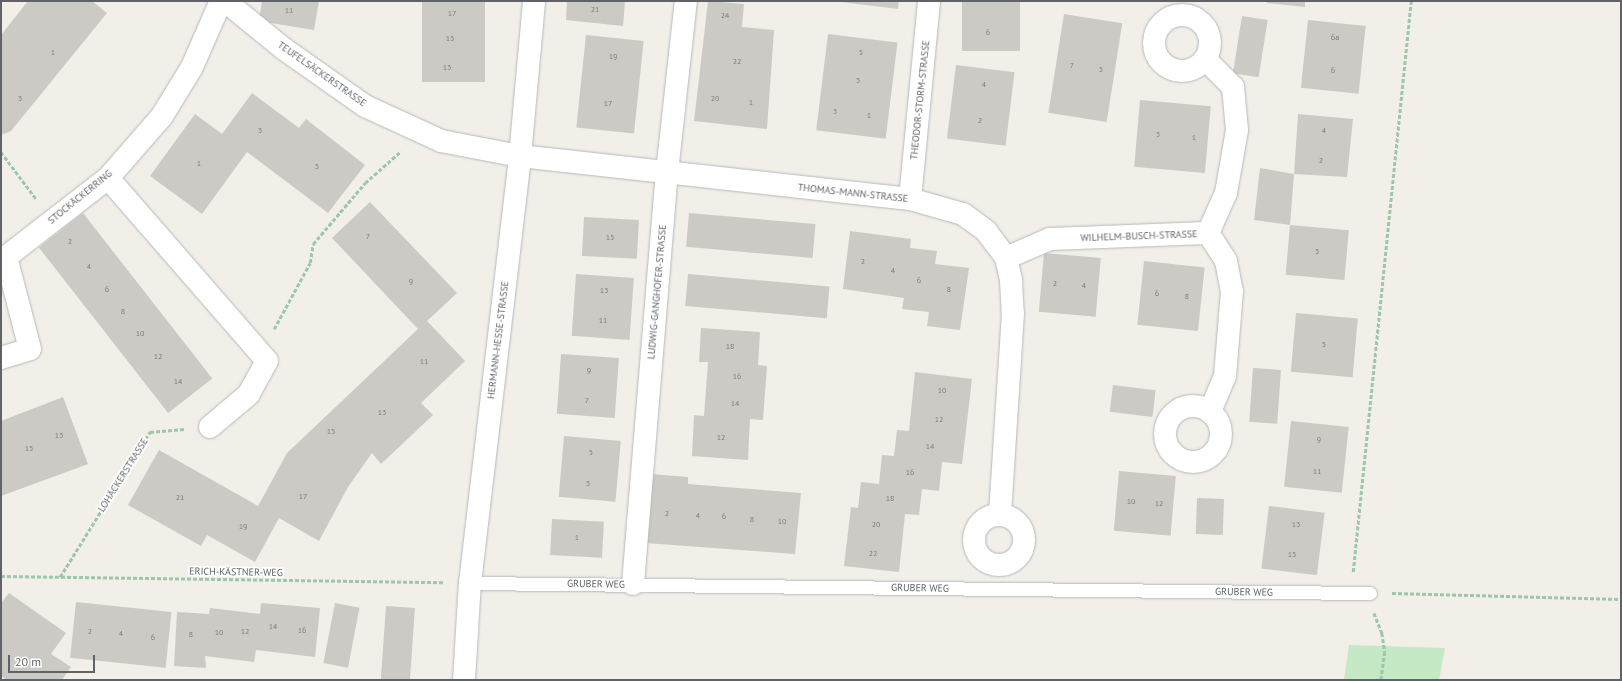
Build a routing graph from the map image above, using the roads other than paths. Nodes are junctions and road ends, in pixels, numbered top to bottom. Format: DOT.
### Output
graph roads {
  1 [pos="221,1"];
  2 [pos="224,1"];
  3 [pos="534,1"];
  4 [pos="686,1"];
  5 [pos="930,1"];
  6 [pos="1205,58"];
  7 [pos="520,156"];
  8 [pos="667,172"];
  9 [pos="108,178"];
  10 [pos="910,199"];
  11 [pos="1208,233"];
  12 [pos="1006,258"];
  13 [pos="1,358"];
  14 [pos="1210,412"];
  15 [pos="210,427"];
  16 [pos="1000,514"];
  17 [pos="470,582"];
  18 [pos="633,584"];
  19 [pos="1367,593"];
  20 [pos="464,680"];
  1 -- 9 [label="street, STOCKÄCKERRING"];
  2 -- 7 [label="street, TEUFELSÄCKERSTRASSE"];
  3 -- 7 [label="street, HERMANN-HESSE-STRASSE"];
  4 -- 8 [label="street, LUDWIG-GANGHOFER-STRASSE"];
  5 -- 10 [label="street, THEODOR-STORM-STRASSE"];
  6 -- 11 [label="street"];
  7 -- 8 [label="street, THOMAS-MANN-STRASSE"];
  7 -- 17 [label="street, HERMANN-HESSE-STRASSE"];
  8 -- 10 [label="street, THOMAS-MANN-STRASSE"];
  8 -- 18 [label="street, LUDWIG-GANGHOFER-STRASSE"];
  9 -- 13 [label="street, STOCKÄCKERRING"];
  9 -- 15 [label="street"];
  10 -- 12 [label="street, THOMAS-MANN-STRASSE"];
  11 -- 12 [label="street, WILHELM-BUSCH-STRASSE"];
  11 -- 14 [label="street, WILHELM-BUSCH-STRASSE"];
  12 -- 16 [label="street, THOMAS-MANN-STRASSE"];
  17 -- 18 [label="lane, GRUBER WEG"];
  17 -- 20 [label="street, HERMANN-HESSE-STRASSE"];
  18 -- 19 [label="lane, GRUBER WEG"];
}
